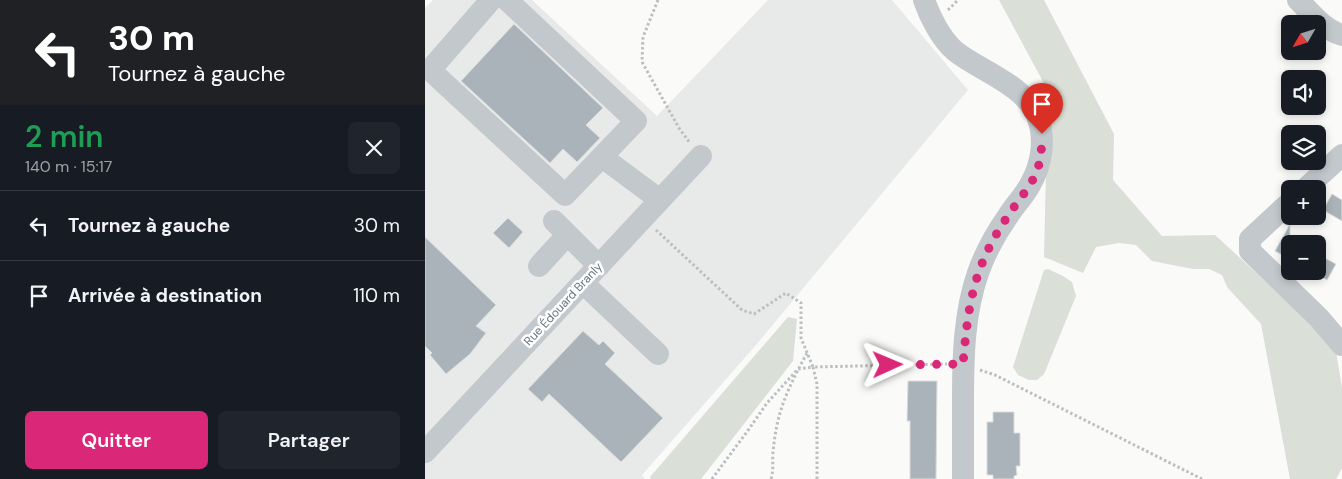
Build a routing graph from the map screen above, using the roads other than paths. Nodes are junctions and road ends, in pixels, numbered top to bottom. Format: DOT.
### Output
graph roads {
  1 [pos="491,0"];
  2 [pos="507,0"];
  3 [pos="924,0"];
  4 [pos="1298,0"];
  5 [pos="1342,35"];
  6 [pos="1342,155"];
  7 [pos="701,156"];
  8 [pos="602,157"];
  9 [pos="1315,180"];
  10 [pos="660,200"];
  11 [pos="1281,210"];
  12 [pos="539,266"];
  13 [pos="599,266"];
  14 [pos="583,283"];
  15 [pos="1342,345"];
  16 [pos="658,354"];
  17 [pos="425,452"];
  18 [pos="963,479"];
  1 -- 8 [label="street"];
  2 -- 8 [label="street"];
  3 -- 18 [label="street"];
  4 -- 5 [label="street"];
  6 -- 9 [label="street"];
  7 -- 10 [label="street, Rue Édouard Branly"];
  8 -- 10 [label="street"];
  10 -- 13 [label="street, Rue Édouard Branly"];
  11 -- 15 [label="street"];
  12 -- 13 [label="street"];
  13 -- 14 [label="street, Rue Édouard Branly"];
  14 -- 16 [label="street"];
  14 -- 17 [label="street, Rue Édouard Branly"];
}
